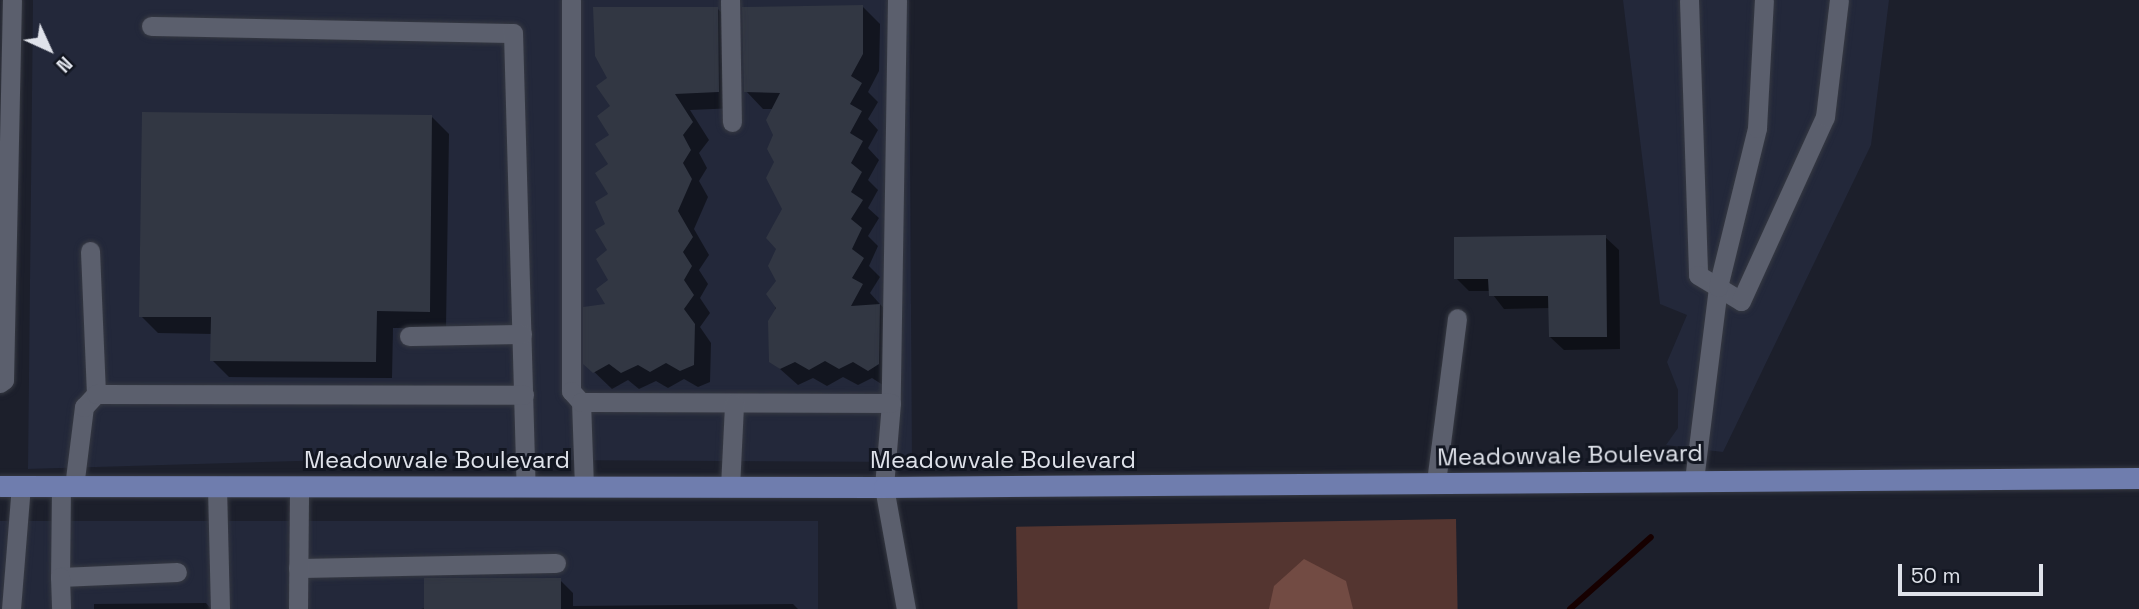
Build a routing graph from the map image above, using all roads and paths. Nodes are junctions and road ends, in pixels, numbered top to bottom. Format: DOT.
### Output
graph roads {
  1 [pos="12,0"];
  2 [pos="571,0"];
  3 [pos="730,0"];
  4 [pos="897,0"];
  5 [pos="1689,0"];
  6 [pos="1764,0"];
  7 [pos="1839,0"];
  8 [pos="150,26"];
  9 [pos="732,122"];
  10 [pos="4,167"];
  11 [pos="90,251"];
  12 [pos="1718,287"];
  13 [pos="1457,318"];
  14 [pos="522,334"];
  15 [pos="409,336"];
  16 [pos="0,383"];
  17 [pos="96,394"];
  18 [pos="524,395"];
  19 [pos="581,402"];
  20 [pos="891,402"];
  21 [pos="734,404"];
  22 [pos="2139,478"];
  23 [pos="1694,480"];
  24 [pos="1436,482"];
  25 [pos="10,486"];
  26 [pos="67,487"];
  27 [pos="217,487"];
  28 [pos="299,487"];
  29 [pos="526,487"];
  30 [pos="584,487"];
  31 [pos="730,487"];
  32 [pos="884,488"];
  33 [pos="556,563"];
  34 [pos="6,564"];
  35 [pos="298,568"];
  36 [pos="177,572"];
  37 [pos="60,577"];
  38 [pos="11,609"];
  39 [pos="61,609"];
  40 [pos="220,609"];
  41 [pos="298,609"];
  42 [pos="906,609"];
  1 -- 10 [label="lane"];
  2 -- 19 [label="lane"];
  3 -- 9 [label="lane"];
  4 -- 20 [label="lane"];
  5 -- 12 [label="lane"];
  6 -- 12 [label="lane"];
  7 -- 12 [label="lane"];
  8 -- 14 [label="lane"];
  10 -- 16 [label="lane"];
  11 -- 17 [label="lane"];
  12 -- 23 [label="lane"];
  13 -- 24 [label="lane"];
  14 -- 15 [label="lane"];
  14 -- 18 [label="lane"];
  17 -- 18 [label="lane"];
  17 -- 26 [label="lane"];
  18 -- 29 [label="lane"];
  19 -- 21 [label="lane"];
  19 -- 30 [label="lane"];
  20 -- 21 [label="lane"];
  20 -- 32 [label="lane"];
  21 -- 31 [label="lane"];
  22 -- 23 [label="main road, Meadowvale Boulevard"];
  23 -- 24 [label="main road, Meadowvale Boulevard"];
  24 -- 32 [label="main road, Meadowvale Boulevard"];
  25 -- 26 [label="main road, Meadowvale Boulevard"];
  25 -- 34 [label="lane"];
  26 -- 27 [label="main road, Meadowvale Boulevard"];
  26 -- 37 [label="lane"];
  27 -- 28 [label="main road, Meadowvale Boulevard"];
  27 -- 40 [label="lane"];
  28 -- 29 [label="main road, Meadowvale Boulevard"];
  28 -- 35 [label="lane"];
  29 -- 30 [label="main road, Meadowvale Boulevard"];
  30 -- 31 [label="main road, Meadowvale Boulevard"];
  31 -- 32 [label="main road, Meadowvale Boulevard"];
  32 -- 42 [label="lane"];
  33 -- 35 [label="lane"];
  34 -- 38 [label="lane"];
  35 -- 41 [label="lane"];
  36 -- 37 [label="lane"];
  37 -- 39 [label="lane"];
}
